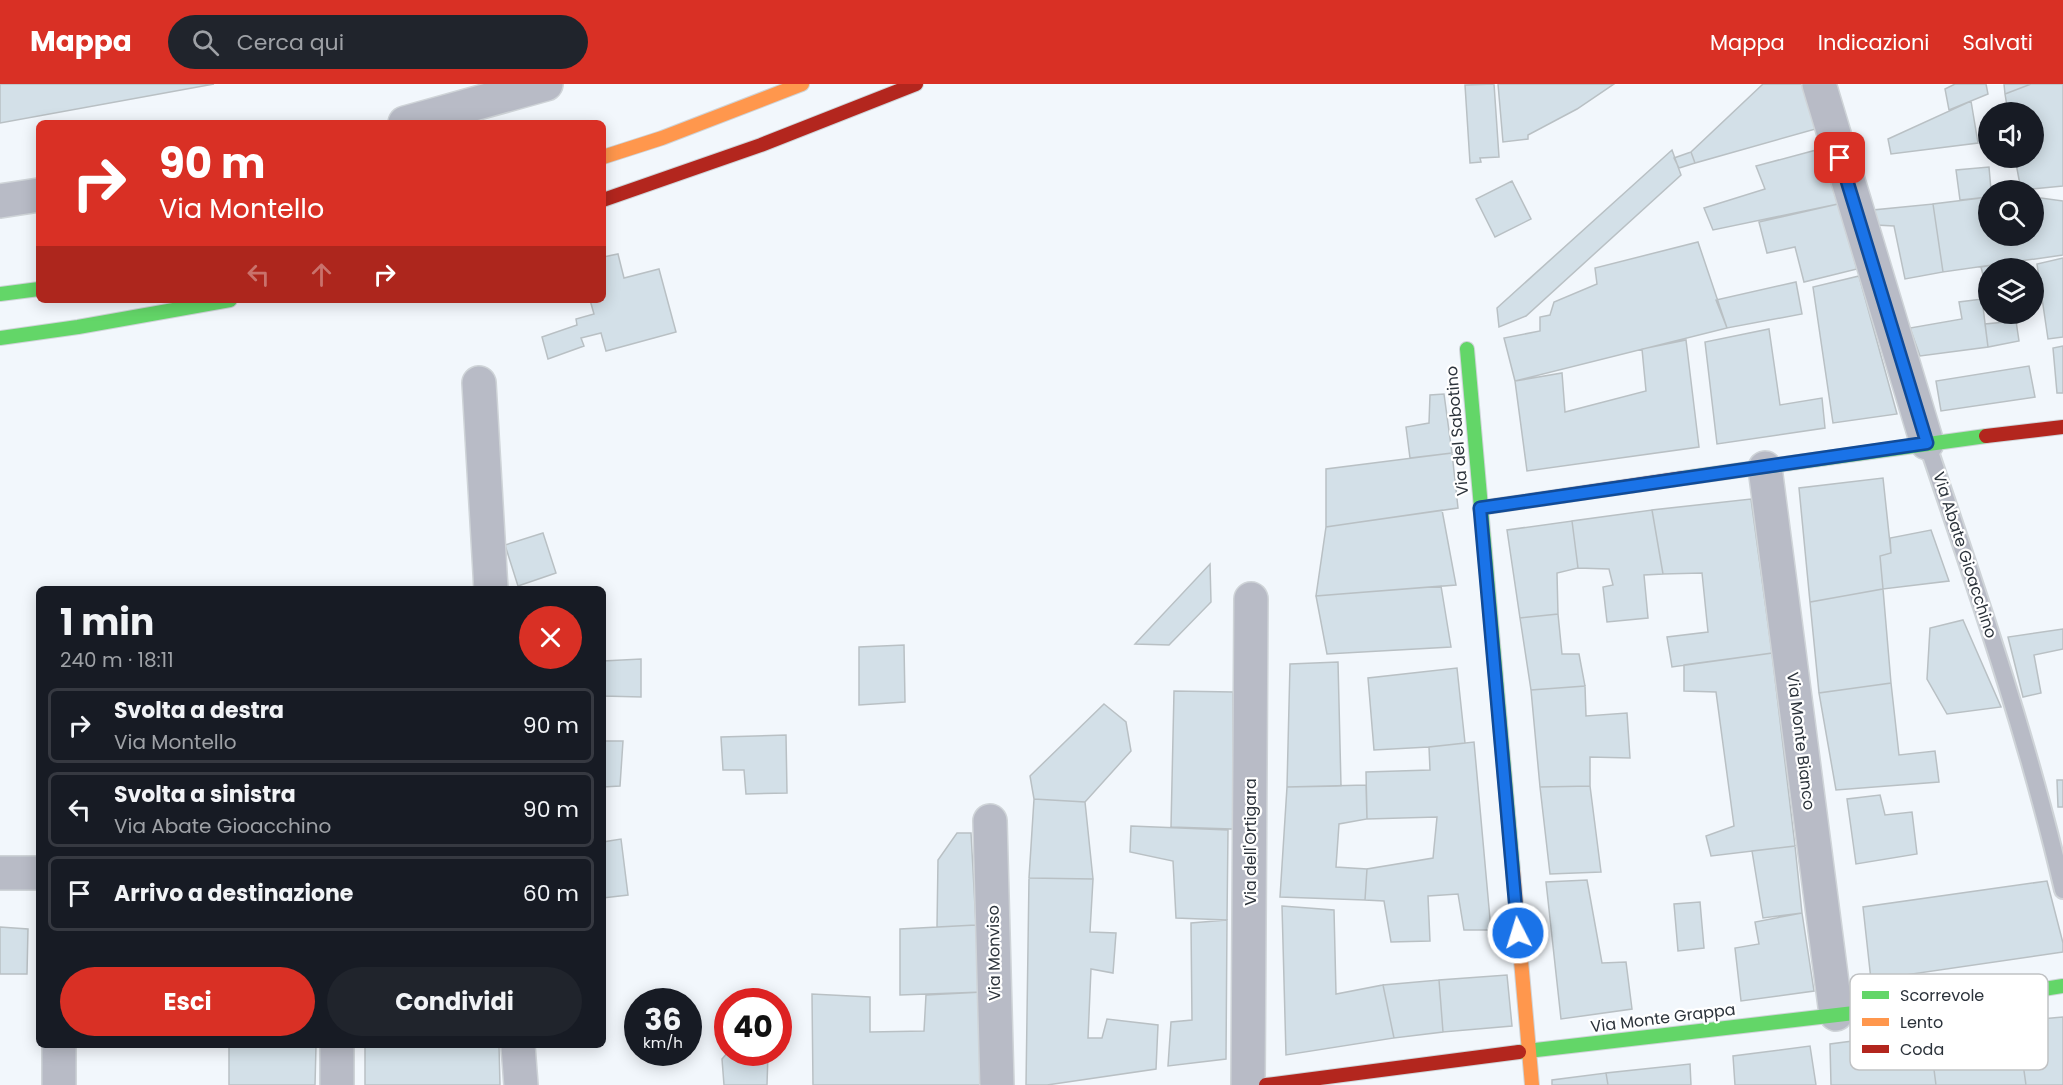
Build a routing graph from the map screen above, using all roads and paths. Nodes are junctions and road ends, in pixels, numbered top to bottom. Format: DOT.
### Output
graph roads {
  1 [pos="546,84"];
  2 [pos="802,84"];
  3 [pos="916,84"];
  4 [pos="1819,84"];
  5 [pos="416,120"];
  6 [pos="606,156"];
  7 [pos="36,195"];
  8 [pos="606,199"];
  9 [pos="0,201"];
  10 [pos="36,289"];
  11 [pos="0,294"];
  12 [pos="213,303"];
  13 [pos="0,338"];
  14 [pos="1467,349"];
  15 [pos="479,383"];
  16 [pos="2063,427"];
  17 [pos="1927,443"];
  18 [pos="1765,468"];
  19 [pos="1480,508"];
  20 [pos="490,586"];
  21 [pos="1251,599"];
  22 [pos="990,821"];
  23 [pos="0,873"];
  24 [pos="36,873"];
  25 [pos="2063,890"];
  26 [pos="2063,986"];
  27 [pos="2048,988"];
  28 [pos="1850,1012"];
  29 [pos="1836,1014"];
  30 [pos="59,1048"];
  31 [pos="337,1048"];
  32 [pos="518,1048"];
  33 [pos="1528,1051"];
  34 [pos="59,1085"];
  35 [pos="337,1085"];
  36 [pos="521,1085"];
  37 [pos="997,1085"];
  38 [pos="1248,1085"];
  39 [pos="1266,1085"];
  40 [pos="1532,1085"];
  1 -- 5 [label="street"];
  2 -- 6 [label="main road"];
  3 -- 8 [label="main road"];
  4 -- 17 [label="street, Via Abate Gioacchino"];
  7 -- 9 [label="street"];
  10 -- 11 [label="main road"];
  12 -- 13 [label="main road"];
  14 -- 19 [label="main road, Via del Sabotino"];
  15 -- 20 [label="street"];
  16 -- 17 [label="main road"];
  17 -- 18 [label="main road"];
  17 -- 25 [label="lane, Via Abate Gioacchino"];
  18 -- 19 [label="main road"];
  18 -- 29 [label="street, Via Monte Bianco"];
  19 -- 33 [label="main road, Via del Sabotino"];
  21 -- 38 [label="street, Via dell'Ortigara"];
  22 -- 37 [label="street, Via Monviso"];
  23 -- 24 [label="street"];
  26 -- 27 [label="main road, Via Monte Grappa"];
  28 -- 29 [label="main road, Via Monte Grappa"];
  29 -- 33 [label="main road, Via Monte Grappa"];
  30 -- 34 [label="street"];
  31 -- 35 [label="street"];
  32 -- 36 [label="street"];
  33 -- 39 [label="main road, Via Monte Grappa"];
  33 -- 40 [label="main road, Via del Sabotino"];
}
